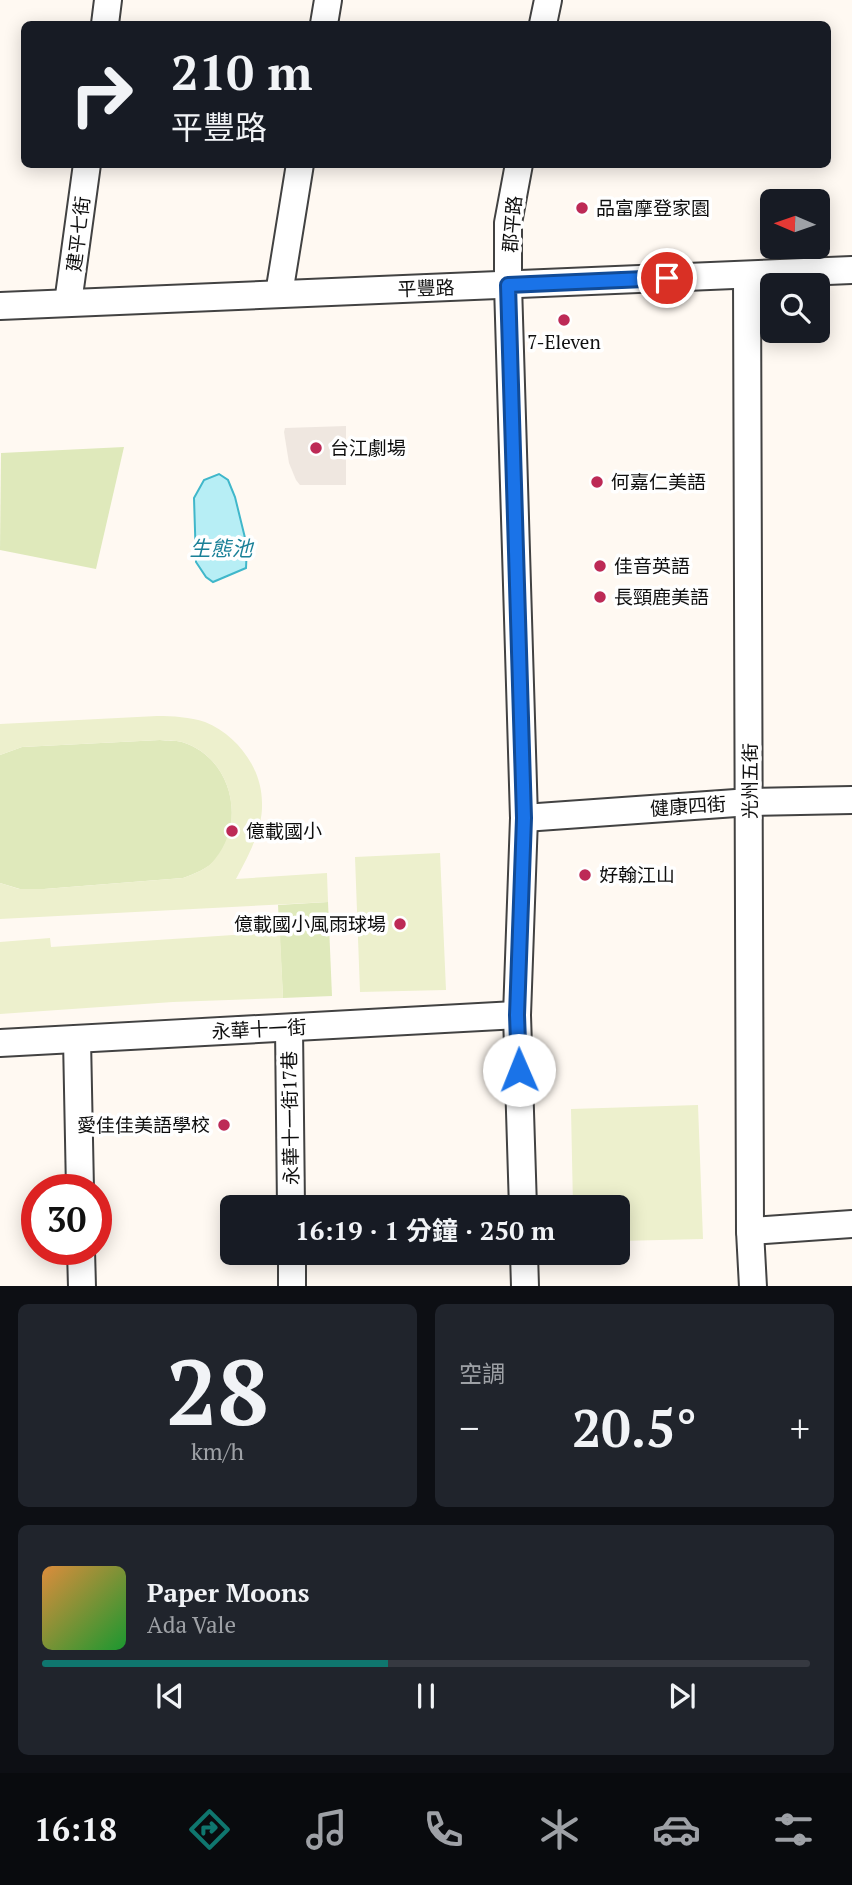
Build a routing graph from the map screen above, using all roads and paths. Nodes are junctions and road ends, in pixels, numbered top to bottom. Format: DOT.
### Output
graph roads {
  1 [pos="108,0"];
  2 [pos="328,0"];
  3 [pos="548,0"];
  4 [pos="105,21"];
  5 [pos="324,21"];
  6 [pos="544,21"];
  7 [pos="86,168"];
  8 [pos="299,168"];
  9 [pos="518,168"];
  10 [pos="852,270"];
  11 [pos="747,275"];
  12 [pos="508,285"];
  13 [pos="279,295"];
  14 [pos="68,303"];
  15 [pos="0,306"];
  16 [pos="852,800"];
  17 [pos="750,802"];
  18 [pos="524,818"];
  19 [pos="517,1015"];
  20 [pos="289,1028"];
  21 [pos="77,1039"];
  22 [pos="0,1043"];
  23 [pos="80,1174"];
  24 [pos="291,1195"];
  25 [pos="523,1195"];
  26 [pos="852,1224"];
  27 [pos="750,1231"];
  28 [pos="81,1265"];
  29 [pos="292,1265"];
  30 [pos="524,1265"];
  31 [pos="82,1286"];
  32 [pos="292,1286"];
  33 [pos="525,1286"];
  34 [pos="752,1286"];
  1 -- 4 [label="street"];
  2 -- 5 [label="street"];
  3 -- 6 [label="street"];
  7 -- 14 [label="street, 建平七街"];
  8 -- 13 [label="street"];
  9 -- 12 [label="street, 郡平路"];
  10 -- 11 [label="street, 平豐路"];
  11 -- 12 [label="street, 平豐路"];
  11 -- 17 [label="street, 光州五街"];
  12 -- 13 [label="street, 平豐路"];
  12 -- 18 [label="street, 郡平路"];
  13 -- 14 [label="street, 平豐路"];
  14 -- 15 [label="street, 平豐路"];
  16 -- 17 [label="street, 健康四街"];
  17 -- 18 [label="street, 健康四街"];
  17 -- 27 [label="street, 光州五街"];
  18 -- 19 [label="street, 郡平路"];
  19 -- 20 [label="street, 永華十一街"];
  19 -- 25 [label="street, 郡平路"];
  20 -- 21 [label="street, 永華十一街"];
  20 -- 24 [label="street, 永華十一街17巷"];
  21 -- 22 [label="street, 永華十一街"];
  21 -- 23 [label="street"];
  26 -- 27 [label="street"];
  27 -- 34 [label="street, 光州五街"];
  28 -- 31 [label="street"];
  29 -- 32 [label="street"];
  30 -- 33 [label="street"];
}
